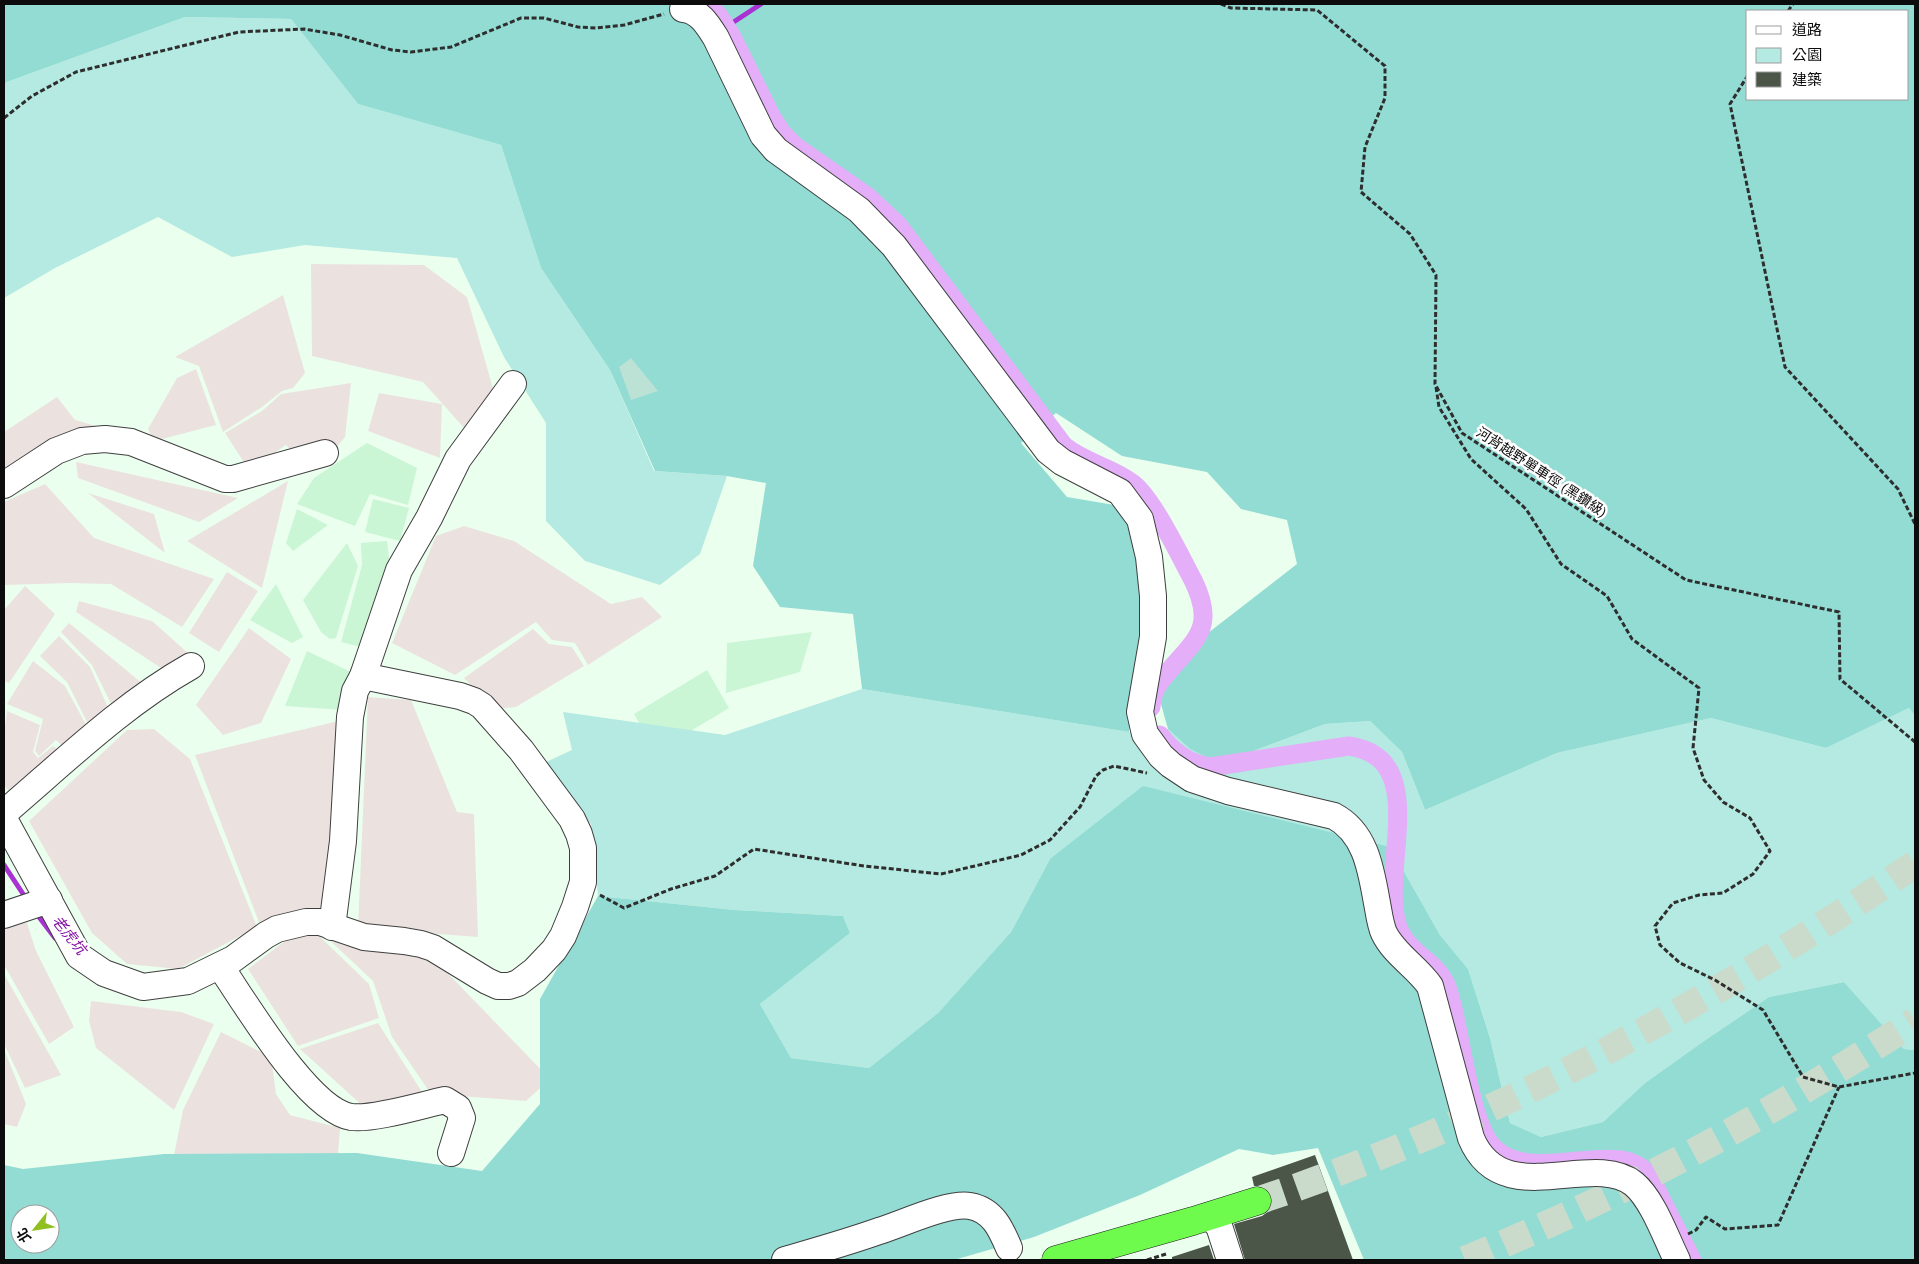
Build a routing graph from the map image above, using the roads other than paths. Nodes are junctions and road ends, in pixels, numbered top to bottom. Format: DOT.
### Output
graph roads {
  1 [pos="683,10"];
  2 [pos="513,384"];
  3 [pos="325,453"];
  4 [pos="4,485"];
  5 [pos="191,666"];
  6 [pos="363,676"];
  7 [pos="4,813"];
  8 [pos="4,818"];
  9 [pos="28,907"];
  10 [pos="332,927"];
  11 [pos="220,966"];
  12 [pos="451,1153"];
  13 [pos="1257,1201"];
  14 [pos="1208,1216"];
  15 [pos="1009,1248"];
  16 [pos="785,1260"];
  17 [pos="1060,1260"];
  18 [pos="1230,1260"];
  19 [pos="1677,1260"];
  1 -- 19 [label="street"];
  2 -- 6 [label="street"];
  3 -- 4 [label="street"];
  5 -- 7 [label="street"];
  6 -- 10 [label="street"];
  6 -- 10 [label="street"];
  8 -- 9 [label="street"];
  9 -- 11 [label="street"];
  10 -- 11 [label="street"];
  11 -- 12 [label="street"];
  13 -- 14 [label="highway"];
  14 -- 17 [label="highway"];
  14 -- 18 [label="street"];
  15 -- 16 [label="street"];
}
